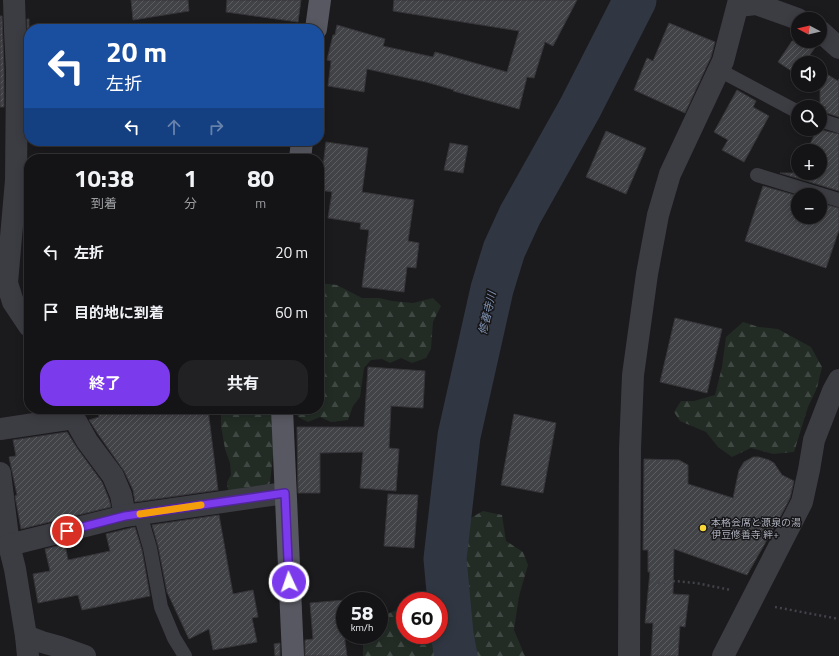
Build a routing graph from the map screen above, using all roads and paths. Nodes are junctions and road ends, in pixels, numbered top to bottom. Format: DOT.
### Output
graph roads {
  1 [pos="14,0"];
  2 [pos="320,0"];
  3 [pos="738,3"];
  4 [pos="791,16"];
  5 [pos="317,24"];
  6 [pos="827,37"];
  7 [pos="839,48"];
  8 [pos="719,70"];
  9 [pos="791,108"];
  10 [pos="827,122"];
  11 [pos="839,126"];
  12 [pos="757,175"];
  13 [pos="839,200"];
  14 [pos="24,318"];
  15 [pos="839,380"];
  16 [pos="69,414"];
  17 [pos="74,414"];
  18 [pos="282,414"];
  19 [pos="0,429"];
  20 [pos="0,473"];
  21 [pos="285,493"];
  22 [pos="132,515"];
  23 [pos="9,545"];
  24 [pos="27,646"];
  25 [pos="85,656"];
  26 [pos="185,656"];
  27 [pos="293,656"];
  28 [pos="629,656"];
  29 [pos="723,656"];
  1 -- 14 [label="street"];
  2 -- 5 [label="main road"];
  3 -- 4 [label="street"];
  3 -- 8 [label="street"];
  6 -- 7 [label="street"];
  8 -- 9 [label="lane"];
  8 -- 28 [label="street"];
  10 -- 11 [label="lane"];
  12 -- 13 [label="lane"];
  15 -- 29 [label="street"];
  16 -- 19 [label="street"];
  17 -- 22 [label="street"];
  18 -- 21 [label="main road"];
  20 -- 23 [label="street"];
  21 -- 22 [label="street"];
  21 -- 27 [label="main road"];
  22 -- 23 [label="street"];
  22 -- 26 [label="lane"];
  23 -- 24 [label="street"];
  24 -- 25 [label="street"];
}
